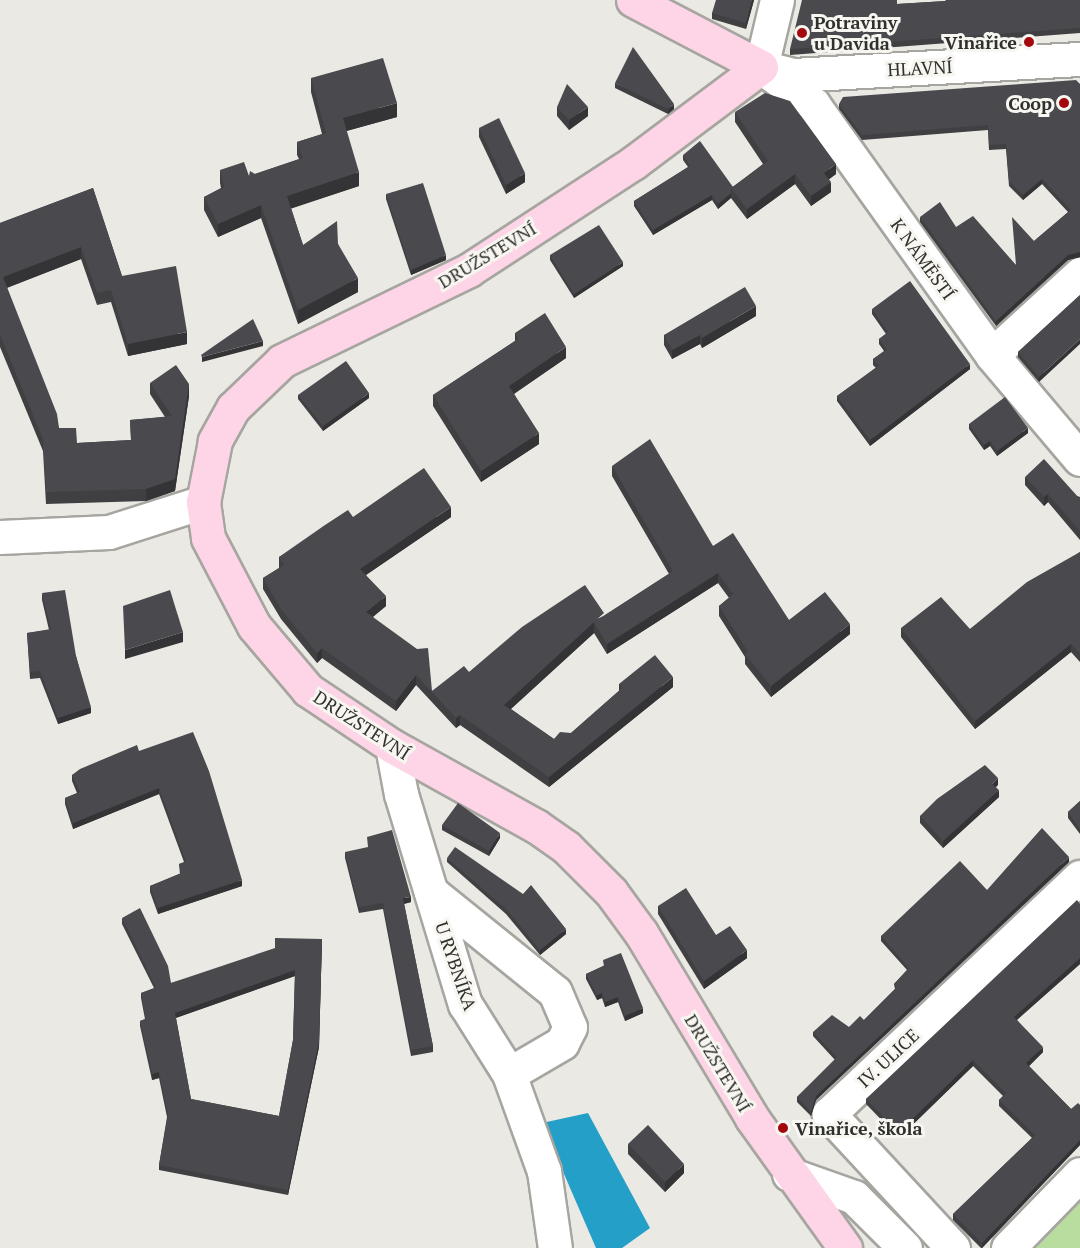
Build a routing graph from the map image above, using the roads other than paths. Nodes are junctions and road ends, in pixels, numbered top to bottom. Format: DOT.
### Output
graph roads {
  1 [pos="633,0"];
  2 [pos="777,0"];
  3 [pos="1080,59"];
  4 [pos="761,66"];
  5 [pos="1080,274"];
  6 [pos="992,355"];
  7 [pos="1080,459"];
  8 [pos="203,502"];
  9 [pos="0,537"];
  10 [pos="392,746"];
  11 [pos="1079,879"];
  12 [pos="431,892"];
  13 [pos="509,1074"];
  14 [pos="789,1174"];
  15 [pos="1080,1174"];
  16 [pos="555,1248"];
  17 [pos="845,1248"];
  18 [pos="905,1248"];
  19 [pos="953,1248"];
  20 [pos="1008,1248"];
  1 -- 4 [label="main road"];
  2 -- 4 [label="street"];
  3 -- 4 [label="street, HLAVNÍ"];
  4 -- 6 [label="street, K NÁMĚSTÍ"];
  4 -- 8 [label="main road, DRUŽSTEVNÍ"];
  5 -- 6 [label="street"];
  6 -- 7 [label="street, K NÁMĚSTÍ"];
  8 -- 9 [label="street"];
  8 -- 10 [label="main road, DRUŽSTEVNÍ"];
  10 -- 12 [label="street, U RYBNÍKA"];
  10 -- 14 [label="main road, DRUŽSTEVNÍ"];
  11 -- 19 [label="street, IV. ULICE"];
  12 -- 13 [label="street, U RYBNÍKA"];
  12 -- 13 [label="street"];
  13 -- 16 [label="street, U RYBNÍKA"];
  14 -- 17 [label="main road, DRUŽSTEVNÍ"];
  14 -- 18 [label="street"];
  15 -- 20 [label="street"];
}
